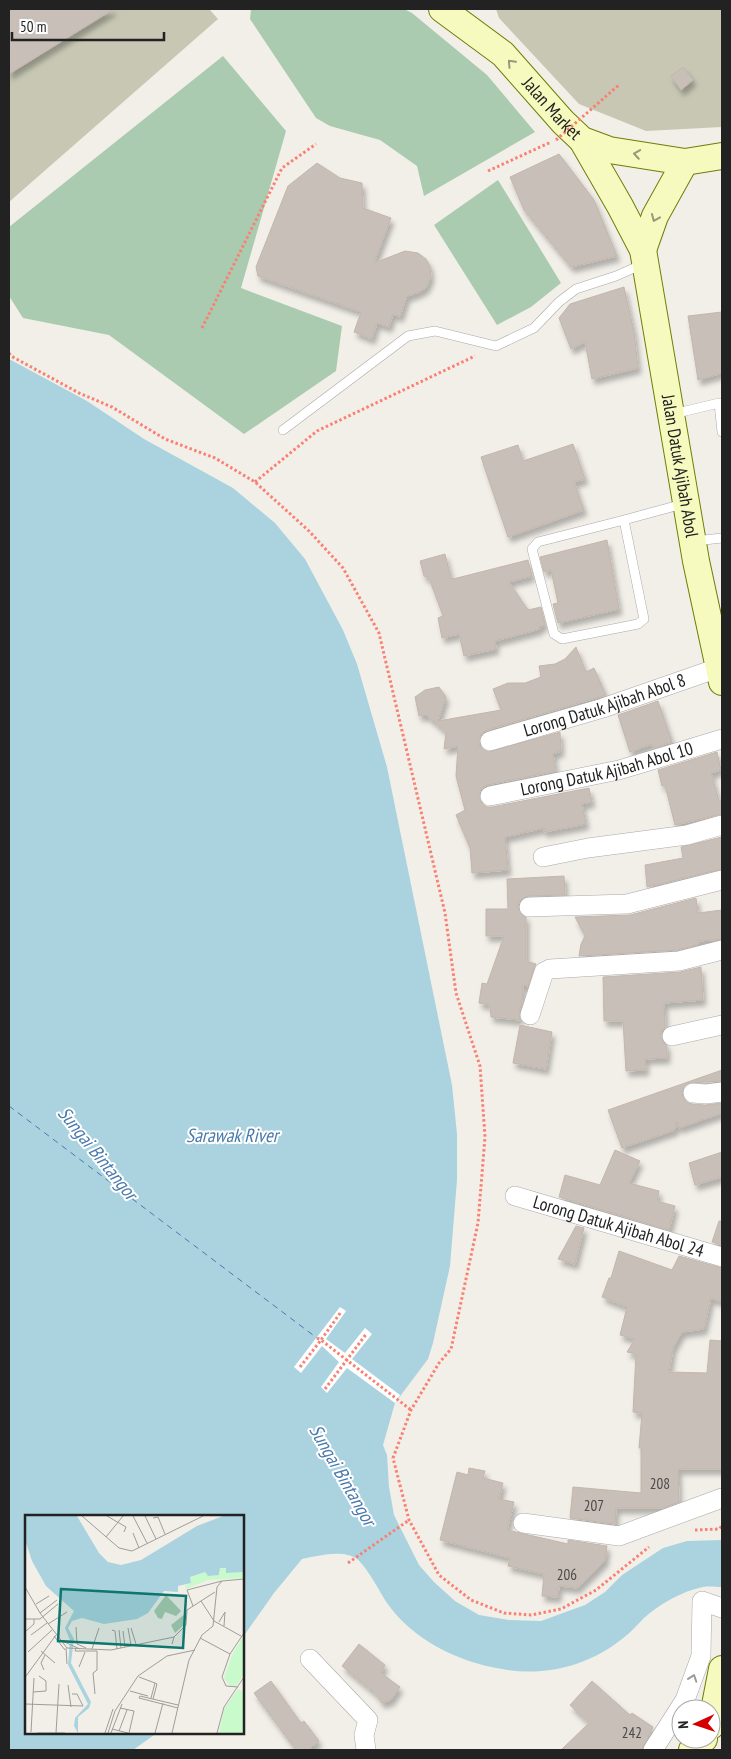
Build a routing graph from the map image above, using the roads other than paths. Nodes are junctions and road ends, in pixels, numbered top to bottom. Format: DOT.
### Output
graph roads {
  1 [pos="442,9"];
  2 [pos="582,140"];
  3 [pos="722,156"];
  4 [pos="685,162"];
  5 [pos="644,256"];
  6 [pos="720,403"];
  7 [pos="671,415"];
  8 [pos="283,430"];
  9 [pos="722,432"];
  10 [pos="686,503"];
  11 [pos="624,520"];
  12 [pos="722,538"];
  13 [pos="692,541"];
  14 [pos="720,675"];
  15 [pos="722,739"];
  16 [pos="490,741"];
  17 [pos="490,796"];
  18 [pos="722,825"];
  19 [pos="543,857"];
  20 [pos="722,880"];
  21 [pos="529,907"];
  22 [pos="722,950"];
  23 [pos="530,1015"];
  24 [pos="722,1026"];
  25 [pos="672,1036"];
  26 [pos="722,1092"];
  27 [pos="693,1093"];
  28 [pos="515,1196"];
  29 [pos="722,1257"];
  30 [pos="722,1498"];
  31 [pos="523,1522"];
  32 [pos="722,1608"];
  33 [pos="310,1659"];
  34 [pos="722,1669"];
  35 [pos="716,1699"];
  36 [pos="366,1750"];
  37 [pos="652,1750"];
  2 -- 1 [label="main road, Jalan Market, one-way"];
  4 -- 2 [label="main road, Jalan Market, one-way"];
  2 -- 5 [label="main road, Jalan Datuk Ajibah Abol"];
  3 -- 4 [label="main road"];
  4 -- 5 [label="main road, Jalan Datuk Ajibah Abol, one-way"];
  5 -- 7 [label="main road, Jalan Datuk Ajibah Abol"];
  5 -- 8 [label="lane"];
  6 -- 7 [label="lane"];
  6 -- 9 [label="lane"];
  7 -- 10 [label="main road, Jalan Datuk Ajibah Abol"];
  10 -- 11 [label="lane"];
  10 -- 13 [label="main road, Jalan Datuk Ajibah Abol"];
  11 -- 11 [label="lane"];
  12 -- 13 [label="lane"];
  13 -- 14 [label="main road, Jalan Datuk Ajibah Abol"];
  14 -- 16 [label="street, Lorong Datuk Ajibah Abol 8"];
  15 -- 17 [label="street, Lorong Datuk Ajibah Abol 10"];
  18 -- 19 [label="street"];
  20 -- 21 [label="street"];
  22 -- 23 [label="street"];
  24 -- 25 [label="street"];
  26 -- 27 [label="street"];
  28 -- 29 [label="street, Lorong Datuk Ajibah Abol 24"];
  30 -- 31 [label="street"];
  37 -- 32 [label="street, one-way"];
  33 -- 36 [label="street"];
  34 -- 35 [label="main road"];
}
